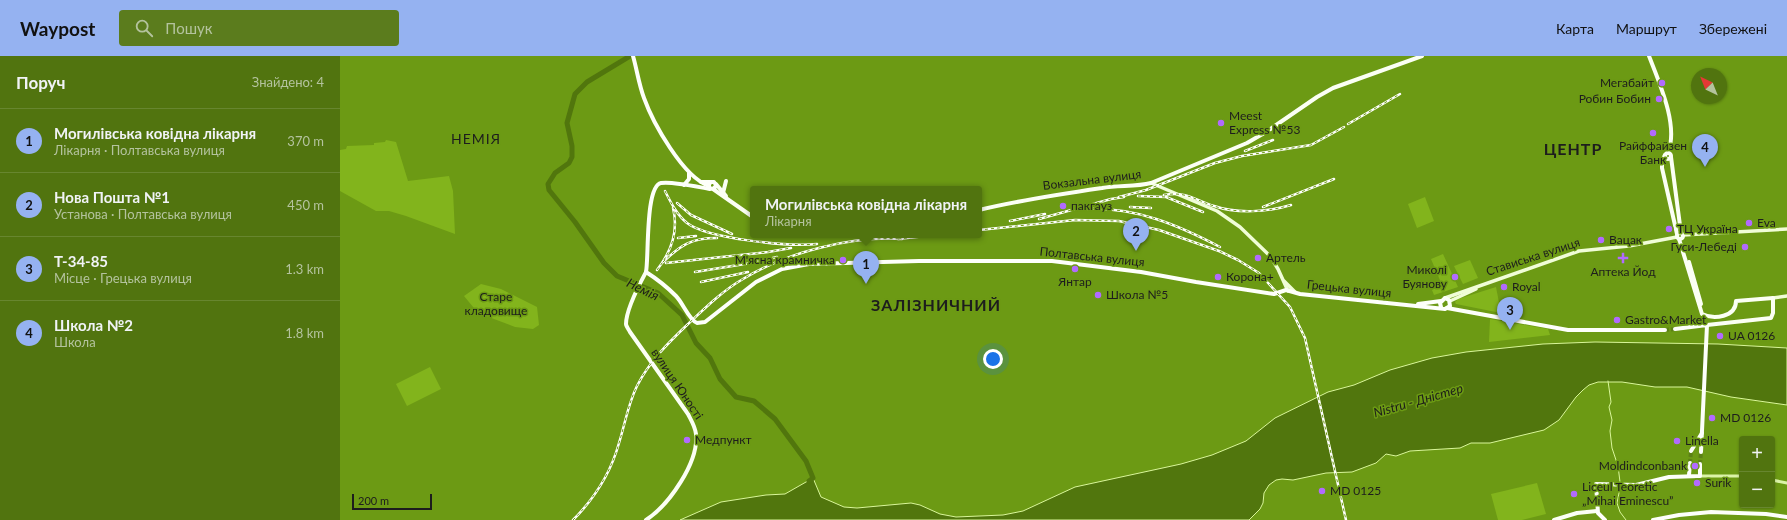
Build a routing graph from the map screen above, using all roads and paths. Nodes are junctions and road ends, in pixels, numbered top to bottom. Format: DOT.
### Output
graph roads {
  1 [pos="633,56"];
  2 [pos="1422,56"];
  3 [pos="1650,56"];
  4 [pos="1667,154"];
  5 [pos="689,173"];
  6 [pos="726,181"];
  7 [pos="1151,183"];
  8 [pos="716,184"];
  9 [pos="683,185"];
  10 [pos="710,186"];
  11 [pos="723,193"];
  12 [pos="729,200"];
  13 [pos="982,209"];
  14 [pos="750,215"];
  15 [pos="1787,229"];
  16 [pos="1680,237"];
  17 [pos="646,272"];
  18 [pos="1283,281"];
  19 [pos="1287,291"];
  20 [pos="1280,292"];
  21 [pos="1296,293"];
  22 [pos="1787,296"];
  23 [pos="1773,298"];
  24 [pos="1443,299"];
  25 [pos="1450,302"];
  26 [pos="1410,305"];
  27 [pos="1441,307"];
  28 [pos="1447,308"];
  29 [pos="1461,310"];
  30 [pos="1707,325"];
  31 [pos="1675,329"];
  32 [pos="1665,330"];
  33 [pos="1702,433"];
  34 [pos="1691,451"];
  35 [pos="1701,452"];
  36 [pos="1690,463"];
  37 [pos="1700,464"];
  38 [pos="1689,475"];
  39 [pos="1700,476"];
  40 [pos="1739,476"];
  41 [pos="1775,481"];
  42 [pos="1787,483"];
  43 [pos="1597,511"];
  44 [pos="1787,517"];
  45 [pos="646,520"];
  46 [pos="1554,520"];
  47 [pos="1604,520"];
  48 [pos="1653,520"];
  1 -- 5 [label="highway"];
  2 -- 7 [label="main road"];
  3 -- 4 [label="main road"];
  4 -- 16 [label="main road"];
  4 -- 16 [label="main road"];
  5 -- 9 [label="highway"];
  5 -- 10 [label="highway"];
  6 -- 11 [label="main road"];
  7 -- 13 [label="main road, Вокзальна вулиця"];
  7 -- 18 [label="main road, Вокзальна вулиця"];
  8 -- 10 [label="highway"];
  8 -- 11 [label="main road"];
  9 -- 10 [label="highway"];
  9 -- 17 [label="highway"];
  10 -- 12 [label="main road"];
  11 -- 12 [label="main road"];
  12 -- 14 [label="main road"];
  15 -- 16 [label="main road, Стависька вулиця"];
  16 -- 23 [label="main road"];
  16 -- 24 [label="main road, Стависька вулиця"];
  16 -- 25 [label="main road, Стависька вулиця"];
  17 -- 20 [label="highway, Полтавська вулиця"];
  17 -- 45 [label="main road, вулиця Юності"];
  18 -- 19 [label="main road, Вокзальна вулиця"];
  18 -- 20 [label="main road"];
  18 -- 21 [label="main road, Вокзальна вулиця"];
  19 -- 20 [label="highway, Полтавська вулиця"];
  19 -- 21 [label="highway, Грецька вулиця"];
  21 -- 26 [label="highway, Грецька вулиця"];
  22 -- 23 [label="main road"];
  23 -- 30 [label="main road"];
  24 -- 25 [label="highway"];
  24 -- 26 [label="highway, Грецька вулиця"];
  24 -- 27 [label="highway"];
  25 -- 28 [label="highway"];
  25 -- 29 [label="highway"];
  26 -- 27 [label="highway, Грецька вулиця"];
  27 -- 28 [label="highway, Грецька вулиця"];
  28 -- 29 [label="highway"];
  29 -- 32 [label="highway"];
  30 -- 31 [label="highway"];
  30 -- 33 [label="highway"];
  33 -- 34 [label="highway"];
  33 -- 35 [label="highway"];
  36 -- 38 [label="highway"];
  37 -- 39 [label="highway"];
  38 -- 39 [label="highway"];
  38 -- 43 [label="highway"];
  39 -- 40 [label="street"];
  41 -- 42 [label="street"];
  43 -- 46 [label="main road"];
  43 -- 47 [label="highway"];
  44 -- 48 [label="highway"];
}
